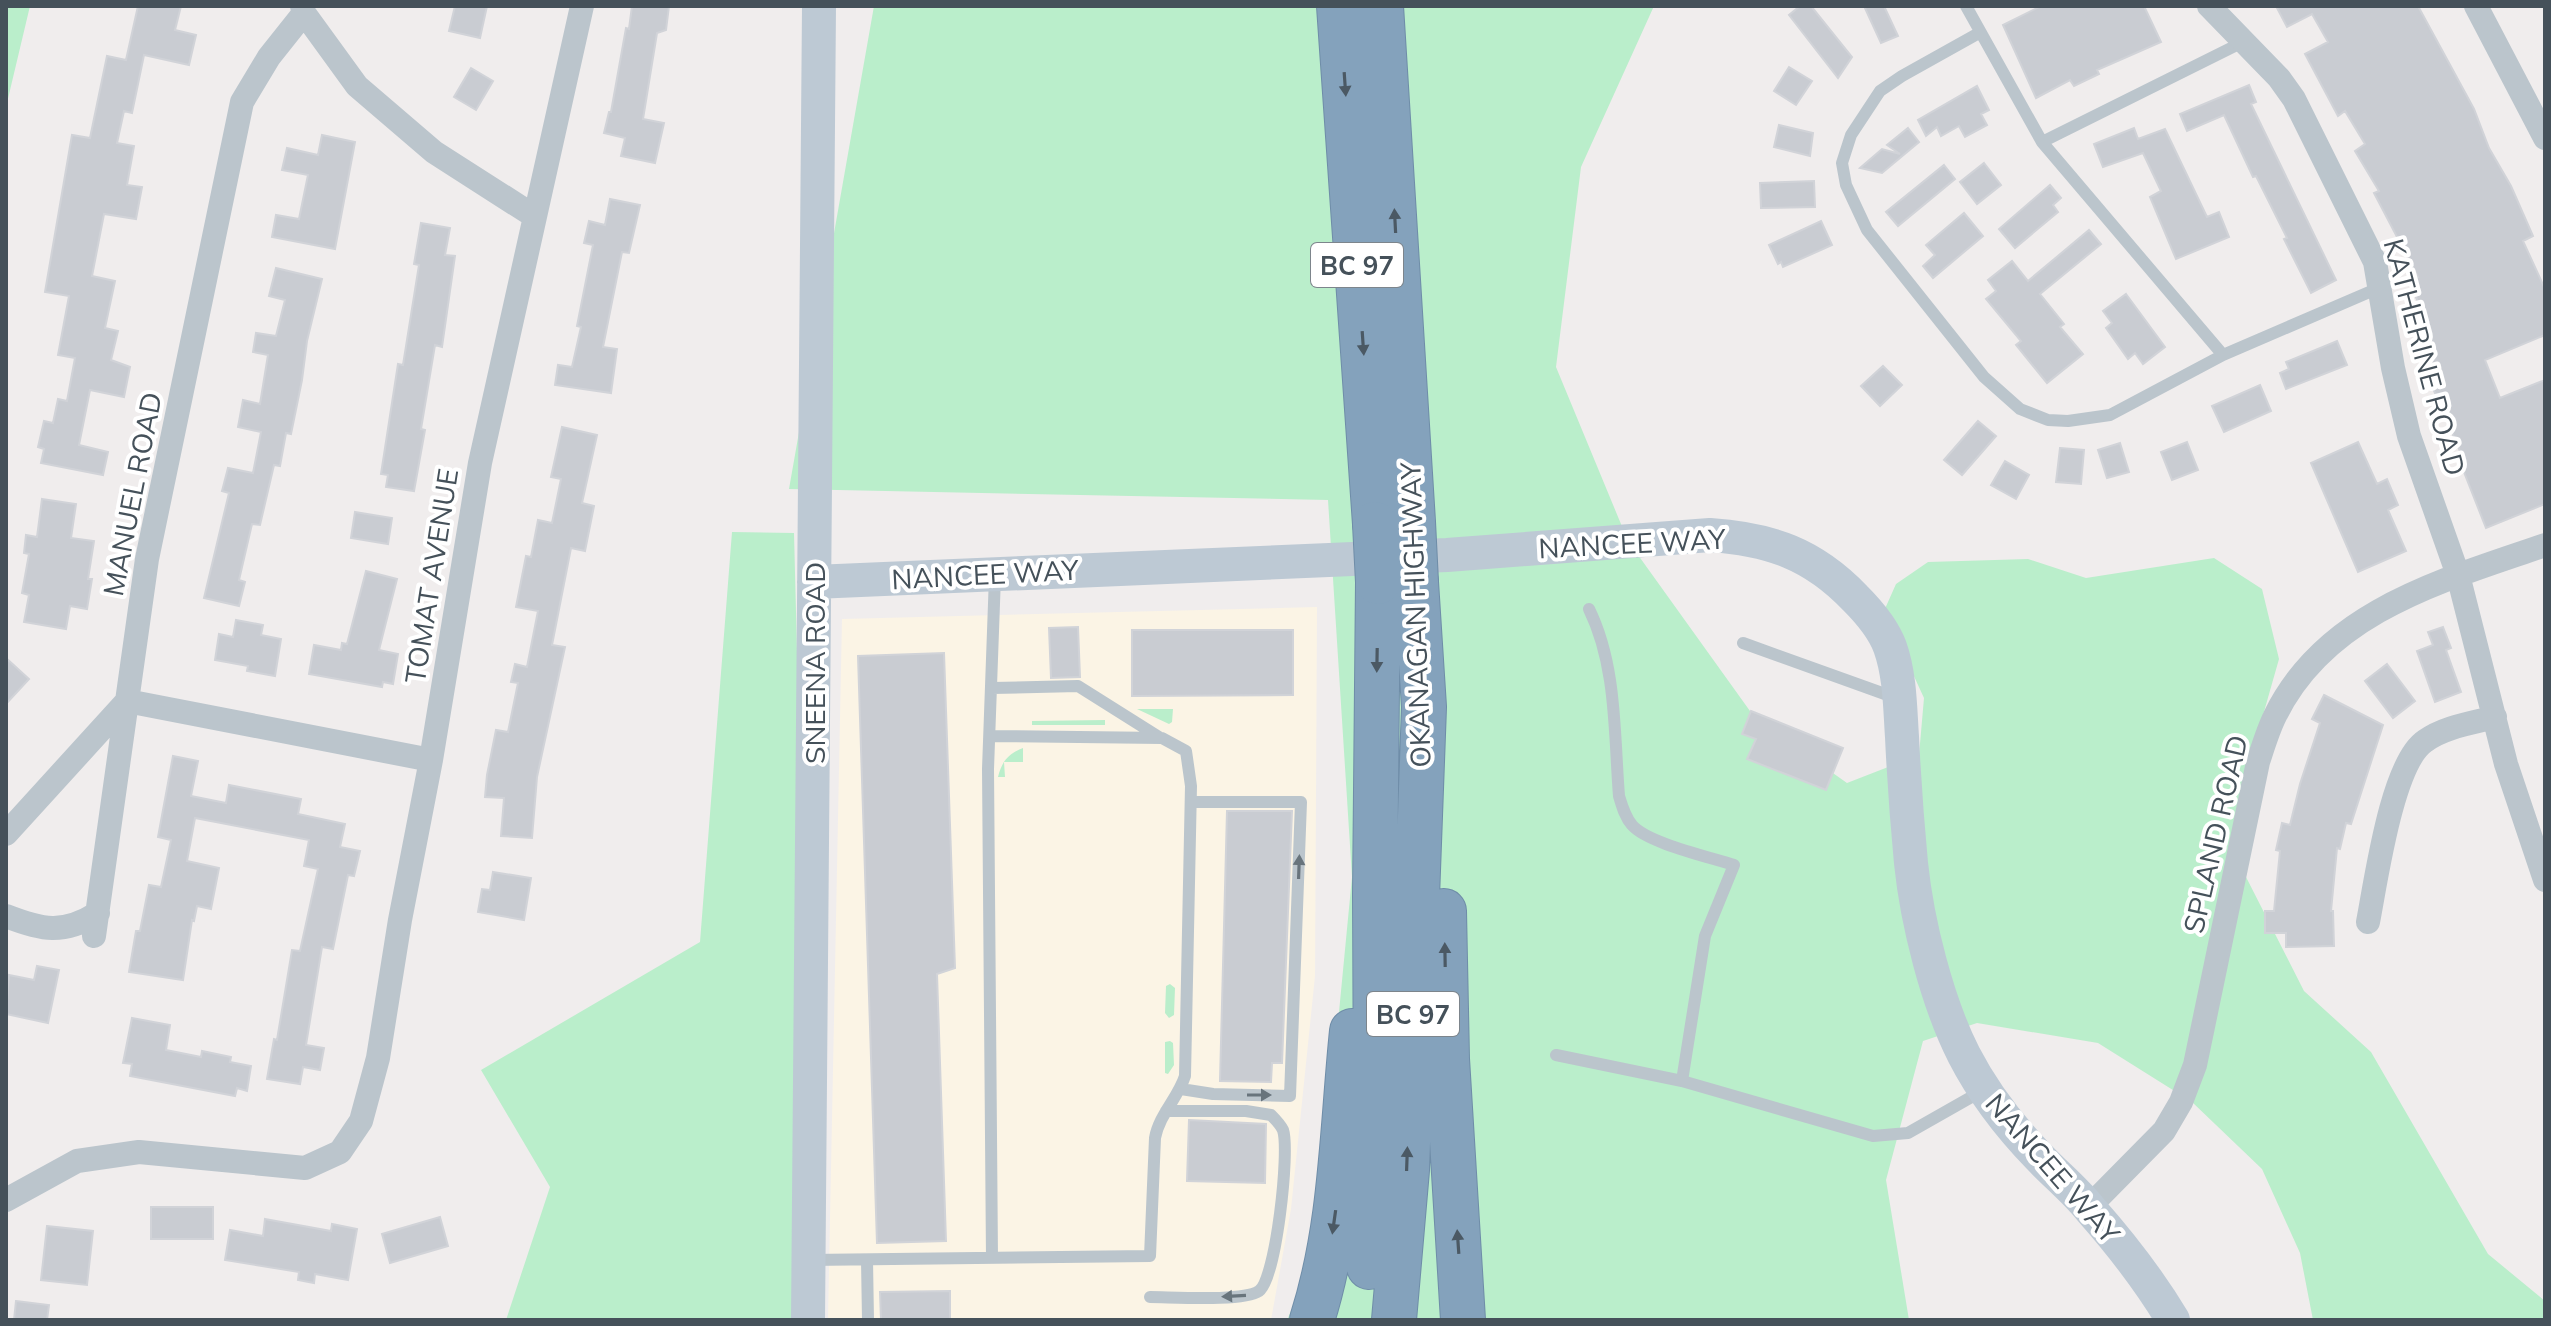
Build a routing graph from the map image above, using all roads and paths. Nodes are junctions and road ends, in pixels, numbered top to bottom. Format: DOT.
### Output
graph roads {
  1 [pos="582,6"];
  2 [pos="819,6"];
  3 [pos="1339,6"];
  4 [pos="1381,6"];
  5 [pos="1966,6"];
  6 [pos="2209,6"];
  7 [pos="2476,6"];
  8 [pos="303,10"];
  9 [pos="1979,33"];
  10 [pos="2245,41"];
  11 [pos="2545,138"];
  12 [pos="2042,142"];
  13 [pos="534,216"];
  14 [pos="2381,287"];
  15 [pos="2223,355"];
  16 [pos="1394,523"];
  17 [pos="2545,545"];
  18 [pos="995,572"];
  19 [pos="2458,575"];
  20 [pos="814,582"];
  21 [pos="1397,582"];
  22 [pos="1589,609"];
  23 [pos="1743,643"];
  24 [pos="992,688"];
  25 [pos="1899,699"];
  26 [pos="127,701"];
  27 [pos="1424,707"];
  28 [pos="2495,717"];
  29 [pos="991,736"];
  30 [pos="1162,738"];
  31 [pos="431,760"];
  32 [pos="1191,802"];
  33 [pos="6,834"];
  34 [pos="2545,880"];
  35 [pos="1375,895"];
  36 [pos="6,916"];
  37 [pos="2368,922"];
  38 [pos="1556,1055"];
  39 [pos="1682,1081"];
  40 [pos="1181,1089"];
  41 [pos="1984,1090"];
  42 [pos="1166,1111"];
  43 [pos="6,1200"];
  44 [pos="2089,1207"];
  45 [pos="992,1258"];
  46 [pos="809,1260"];
  47 [pos="867,1260"];
  48 [pos="1150,1297"];
  49 [pos="808,1320"];
  50 [pos="868,1320"];
  51 [pos="1312,1320"];
  52 [pos="1363,1320"];
  53 [pos="1394,1320"];
  54 [pos="1463,1320"];
  55 [pos="2173,1320"];
  1 -- 13 [label="street, TOMAT AVENUE"];
  2 -- 20 [label="street, SNEENA ROAD"];
  3 -- 16 [label="highway, OKANAGAN HIGHWAY / BC 97, one-way"];
  16 -- 4 [label="highway, OKANAGAN HIGHWAY / BC 97, one-way"];
  5 -- 9 [label="lane"];
  6 -- 10 [label="street, KATHERINE ROAD"];
  7 -- 11 [label="street"];
  8 -- 13 [label="street"];
  8 -- 26 [label="street, MANUEL ROAD"];
  9 -- 12 [label="lane"];
  9 -- 15 [label="lane"];
  10 -- 12 [label="lane"];
  10 -- 14 [label="street, KATHERINE ROAD"];
  12 -- 15 [label="lane"];
  13 -- 31 [label="street, TOMAT AVENUE"];
  14 -- 15 [label="lane"];
  14 -- 19 [label="street, KATHERINE ROAD"];
  16 -- 21 [label="highway, OKANAGAN HIGHWAY / BC 97, bridge"];
  17 -- 19 [label="street, SPLAND ROAD"];
  18 -- 20 [label="street, NANCEE WAY"];
  18 -- 24 [label="lane"];
  18 -- 25 [label="street, NANCEE WAY"];
  19 -- 28 [label="street, KATHERINE ROAD"];
  19 -- 44 [label="street, SPLAND ROAD"];
  20 -- 46 [label="street, SNEENA ROAD"];
  21 -- 27 [label="highway, OKANAGAN HIGHWAY / BC 97"];
  21 -- 35 [label="highway, OKANAGAN HIGHWAY / BC 97, one-way"];
  22 -- 39 [label="lane"];
  23 -- 25 [label="lane"];
  24 -- 29 [label="lane"];
  24 -- 30 [label="lane"];
  25 -- 41 [label="street, NANCEE WAY"];
  26 -- 31 [label="street"];
  26 -- 33 [label="street"];
  26 -- 36 [label="street, MANUEL ROAD"];
  53 -- 27 [label="highway, OKANAGAN HIGHWAY / BC 97, one-way"];
  54 -- 27 [label="highway, one-way"];
  28 -- 34 [label="street, KATHERINE ROAD"];
  28 -- 37 [label="street"];
  29 -- 30 [label="lane"];
  29 -- 45 [label="lane"];
  30 -- 32 [label="lane"];
  31 -- 43 [label="street, TOMAT AVENUE"];
  32 -- 40 [label="lane"];
  40 -- 32 [label="lane, one-way"];
  35 -- 51 [label="highway, one-way"];
  35 -- 52 [label="highway, OKANAGAN HIGHWAY / BC 97"];
  38 -- 39 [label="lane"];
  39 -- 41 [label="lane"];
  40 -- 42 [label="lane"];
  41 -- 44 [label="street, NANCEE WAY"];
  42 -- 45 [label="lane"];
  42 -- 48 [label="lane, one-way"];
  44 -- 55 [label="street, NANCEE WAY"];
  45 -- 47 [label="lane"];
  46 -- 47 [label="lane"];
  46 -- 49 [label="street, SNEENA ROAD"];
  47 -- 50 [label="lane"];
}
